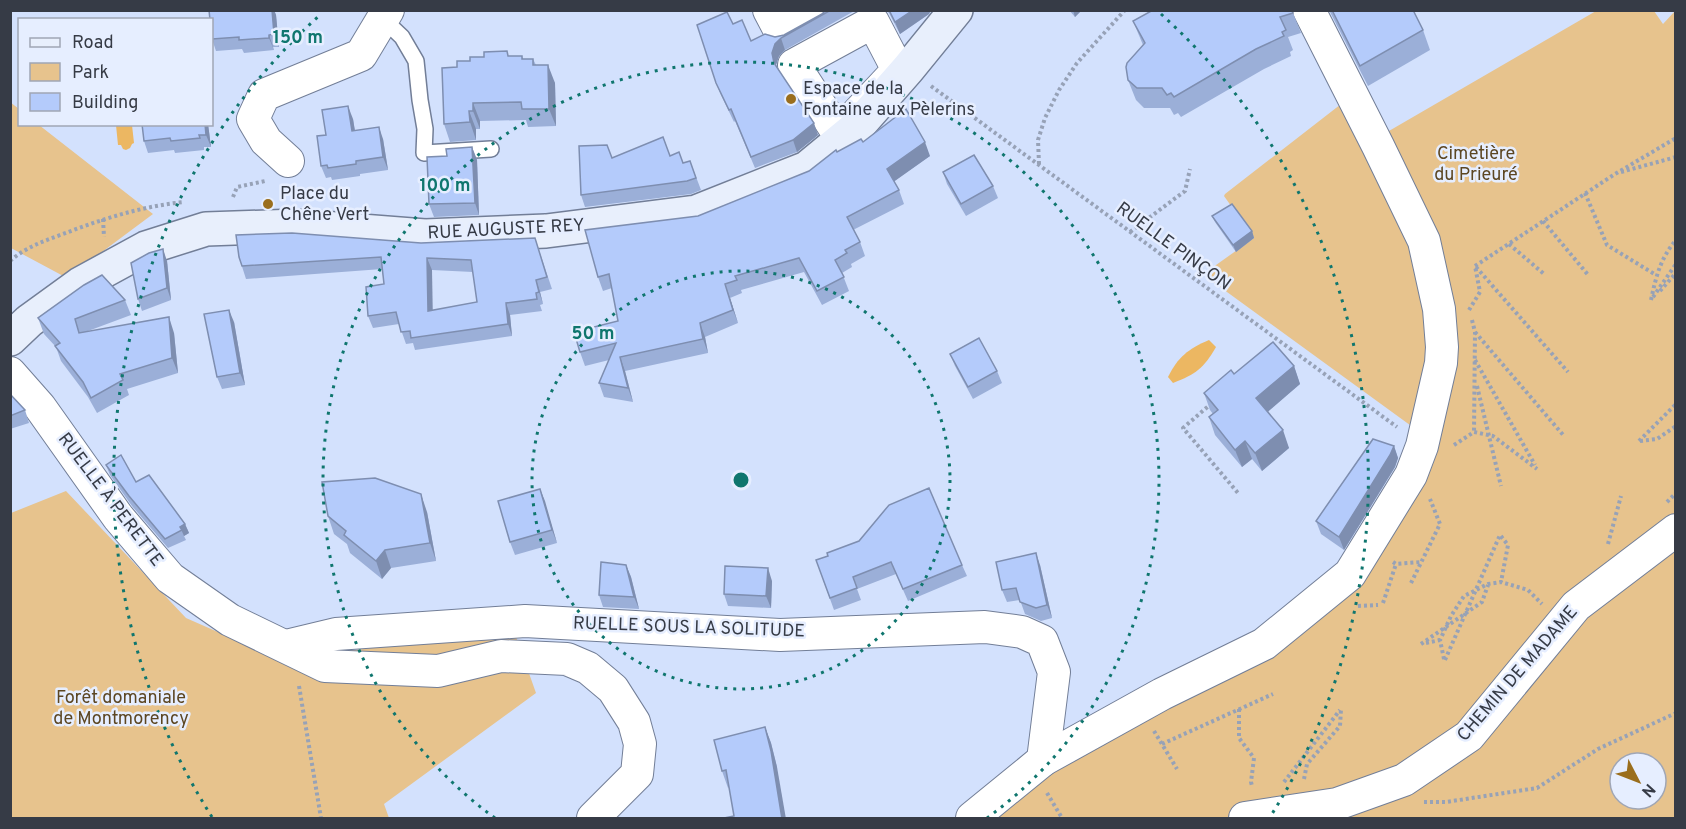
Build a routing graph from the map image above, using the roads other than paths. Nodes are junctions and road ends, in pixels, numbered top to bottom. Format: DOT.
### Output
graph roads {
  1 [pos="769,10"];
  2 [pos="818,10"];
  3 [pos="956,10"];
  4 [pos="1310,10"];
  5 [pos="386,15"];
  6 [pos="491,149"];
  7 [pos="276,171"];
  8 [pos="10,339"];
  9 [pos="10,374"];
  10 [pos="1676,530"];
  11 [pos="289,648"];
  12 [pos="1043,760"];
  13 [pos="1249,805"];
  14 [pos="593,819"];
  15 [pos="972,819"];
  1 -- 2 [label="street"];
  3 -- 8 [label="street, RUE AUGUSTE REY"];
  4 -- 12 [label="street"];
  5 -- 6 [label="lane"];
  5 -- 7 [label="street"];
  9 -- 11 [label="street, RUELLE À PERETTE"];
  10 -- 13 [label="street, CHEMIN DE MADAME"];
  11 -- 12 [label="street, RUELLE SOUS LA SOLITUDE"];
  11 -- 14 [label="street, RUELLE À PERETTE"];
  12 -- 15 [label="street"];
}
